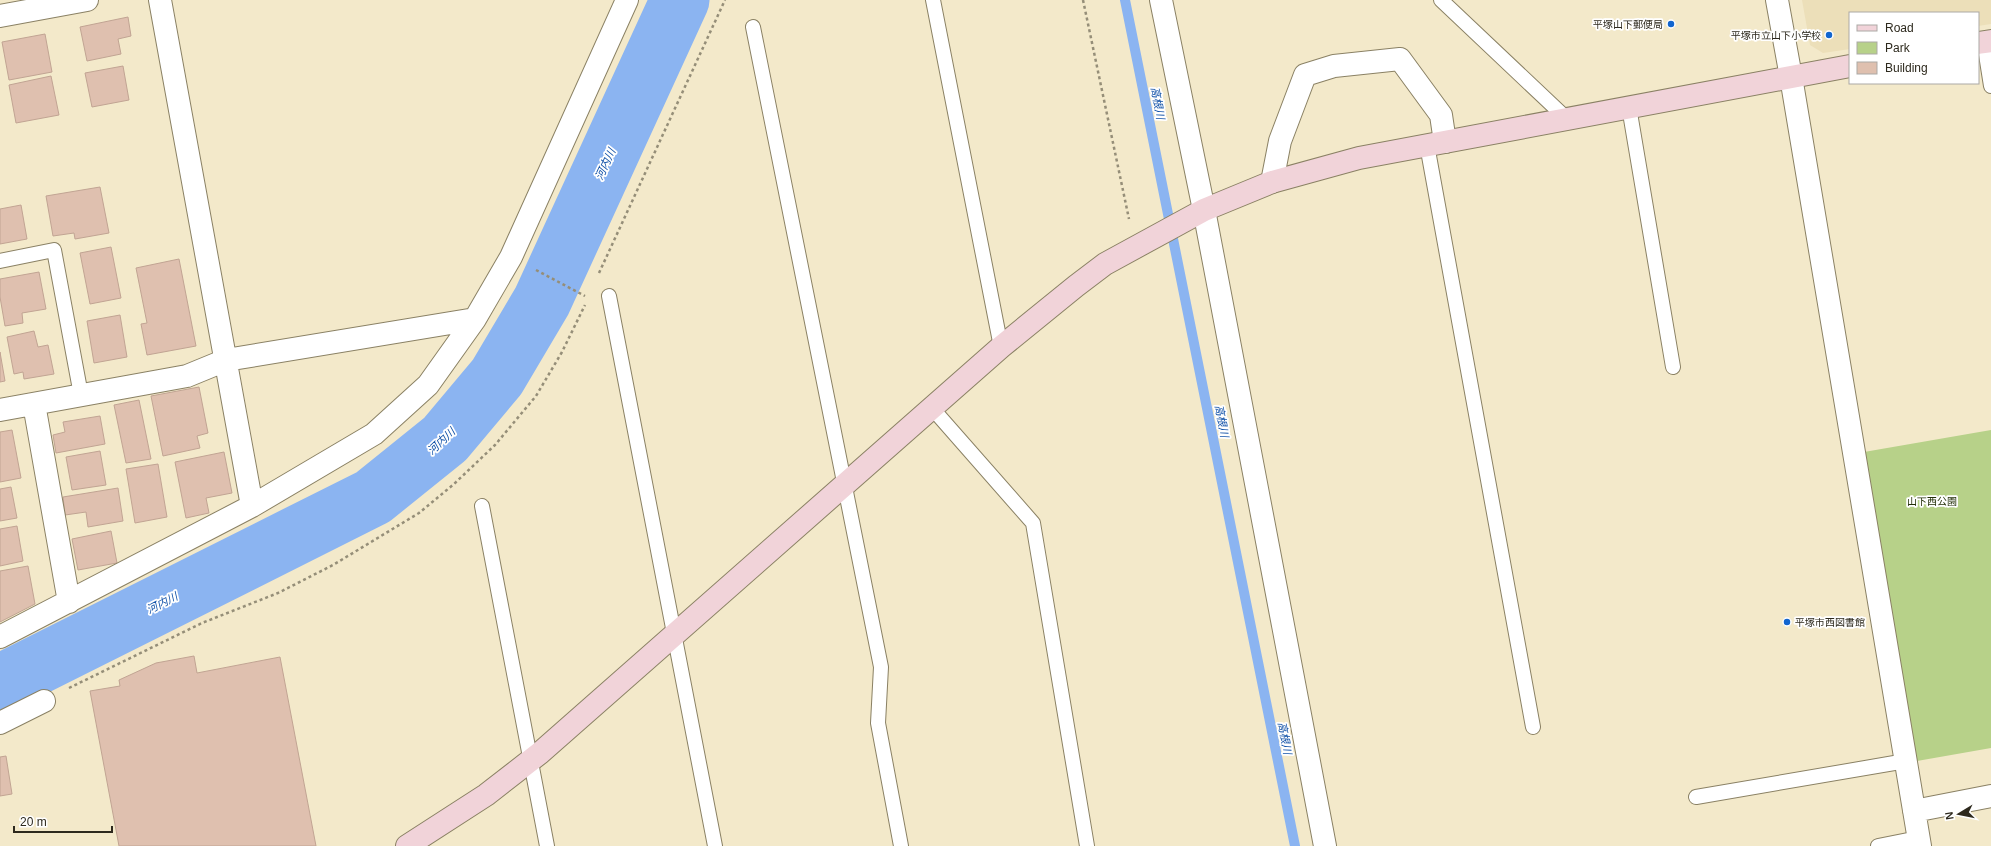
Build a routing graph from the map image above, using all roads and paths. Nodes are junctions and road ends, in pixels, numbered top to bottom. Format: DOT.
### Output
graph roads {
  1 [pos="87,0"];
  2 [pos="160,0"];
  3 [pos="627,0"];
  4 [pos="933,0"];
  5 [pos="1083,0"];
  6 [pos="1161,0"];
  7 [pos="1440,0"];
  8 [pos="1776,0"];
  9 [pos="0,16"];
  10 [pos="753,27"];
  11 [pos="1984,42"];
  12 [pos="1849,66"];
  13 [pos="1791,77"];
  14 [pos="1991,86"];
  15 [pos="1629,107"];
  16 [pos="1568,119"];
  17 [pos="1436,144"];
  18 [pos="1272,182"];
  19 [pos="1199,214"];
  20 [pos="1135,246"];
  21 [pos="0,261"];
  22 [pos="533,269"];
  23 [pos="586,296"];
  24 [pos="609,296"];
  25 [pos="475,319"];
  26 [pos="1001,347"];
  27 [pos="226,360"];
  28 [pos="1673,367"];
  29 [pos="81,395"];
  30 [pos="34,404"];
  31 [pos="932,408"];
  32 [pos="0,410"];
  33 [pos="844,486"];
  34 [pos="252,506"];
  35 [pos="482,506"];
  36 [pos="69,602"];
  37 [pos="673,635"];
  38 [pos="0,637"];
  39 [pos="44,701"];
  40 [pos="0,723"];
  41 [pos="1533,727"];
  42 [pos="531,760"];
  43 [pos="1906,761"];
  44 [pos="1991,796"];
  45 [pos="1696,797"];
  46 [pos="1914,810"];
  47 [pos="1919,842"];
  48 [pos="407,846"];
  49 [pos="547,846"];
  50 [pos="715,846"];
  51 [pos="901,846"];
  52 [pos="1087,846"];
  53 [pos="1325,846"];
  54 [pos="1878,846"];
  1 -- 9 [label="street"];
  2 -- 27 [label="street"];
  3 -- 25 [label="street"];
  4 -- 26 [label="lane"];
  5 -- 20 [label="path"];
  6 -- 19 [label="street"];
  7 -- 16 [label="lane"];
  8 -- 13 [label="street"];
  10 -- 33 [label="lane"];
  11 -- 14 [label="lane"];
  12 -- 13 [label="street"];
  13 -- 15 [label="street"];
  13 -- 43 [label="street"];
  15 -- 16 [label="street"];
  15 -- 28 [label="lane"];
  16 -- 17 [label="street"];
  17 -- 18 [label="street"];
  17 -- 18 [label="street"];
  17 -- 41 [label="lane"];
  18 -- 19 [label="street"];
  19 -- 20 [label="street"];
  19 -- 53 [label="street"];
  20 -- 26 [label="street"];
  21 -- 29 [label="lane"];
  22 -- 23 [label="path"];
  24 -- 37 [label="lane"];
  25 -- 27 [label="street"];
  25 -- 34 [label="street"];
  26 -- 31 [label="street"];
  27 -- 29 [label="street"];
  27 -- 34 [label="street"];
  29 -- 30 [label="street"];
  30 -- 32 [label="street"];
  30 -- 36 [label="street"];
  31 -- 33 [label="street"];
  31 -- 52 [label="lane"];
  33 -- 37 [label="street"];
  33 -- 51 [label="lane"];
  34 -- 36 [label="street"];
  35 -- 42 [label="lane"];
  36 -- 38 [label="street"];
  37 -- 42 [label="street"];
  37 -- 50 [label="lane"];
  39 -- 40 [label="street"];
  42 -- 48 [label="street"];
  42 -- 49 [label="lane"];
  43 -- 45 [label="lane"];
  43 -- 46 [label="street"];
  44 -- 46 [label="street"];
  46 -- 47 [label="street"];
  47 -- 54 [label="lane"];
}
